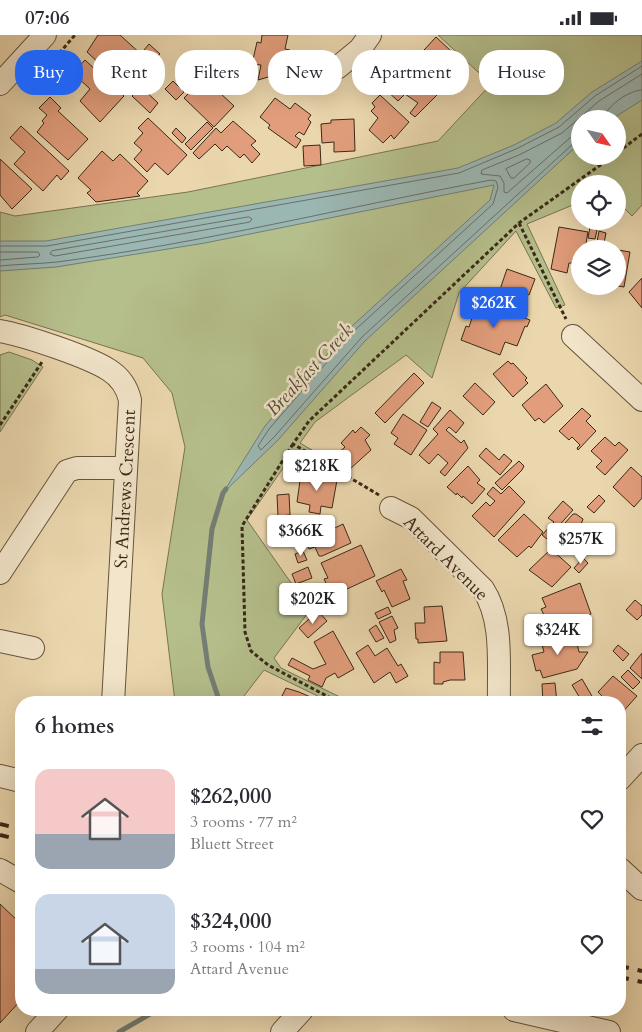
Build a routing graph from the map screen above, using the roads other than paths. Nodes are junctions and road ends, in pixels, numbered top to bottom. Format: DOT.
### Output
graph roads {
  1 [pos="44,35"];
  2 [pos="370,35"];
  3 [pos="342,64"];
  4 [pos="0,84"];
  5 [pos="0,331"];
  6 [pos="573,336"];
  7 [pos="642,400"];
  8 [pos="126,468"];
  9 [pos="384,501"];
  10 [pos="0,573"];
  11 [pos="0,641"];
  12 [pos="33,648"];
  13 [pos="113,696"];
  14 [pos="499,696"];
  15 [pos="642,755"];
  16 [pos="626,772"];
  17 [pos="0,776"];
  18 [pos="15,780"];
  19 [pos="0,870"];
  20 [pos="626,874"];
  21 [pos="15,879"];
  22 [pos="642,889"];
  23 [pos="52,1016"];
  24 [pos="297,1016"];
  25 [pos="540,1016"];
  26 [pos="37,1032"];
  27 [pos="282,1032"];
  28 [pos="609,1032"];
  1 -- 4 [label="street"];
  2 -- 3 [label="street"];
  5 -- 8 [label="street, St Andrews Crescent"];
  6 -- 7 [label="street"];
  8 -- 10 [label="street"];
  8 -- 13 [label="street, St Andrews Crescent"];
  9 -- 14 [label="street, Attard Avenue"];
  11 -- 12 [label="street"];
  15 -- 16 [label="street"];
  17 -- 18 [label="street"];
  19 -- 21 [label="street"];
  20 -- 22 [label="street"];
  23 -- 26 [label="street"];
  24 -- 27 [label="street"];
  25 -- 28 [label="street"];
}
